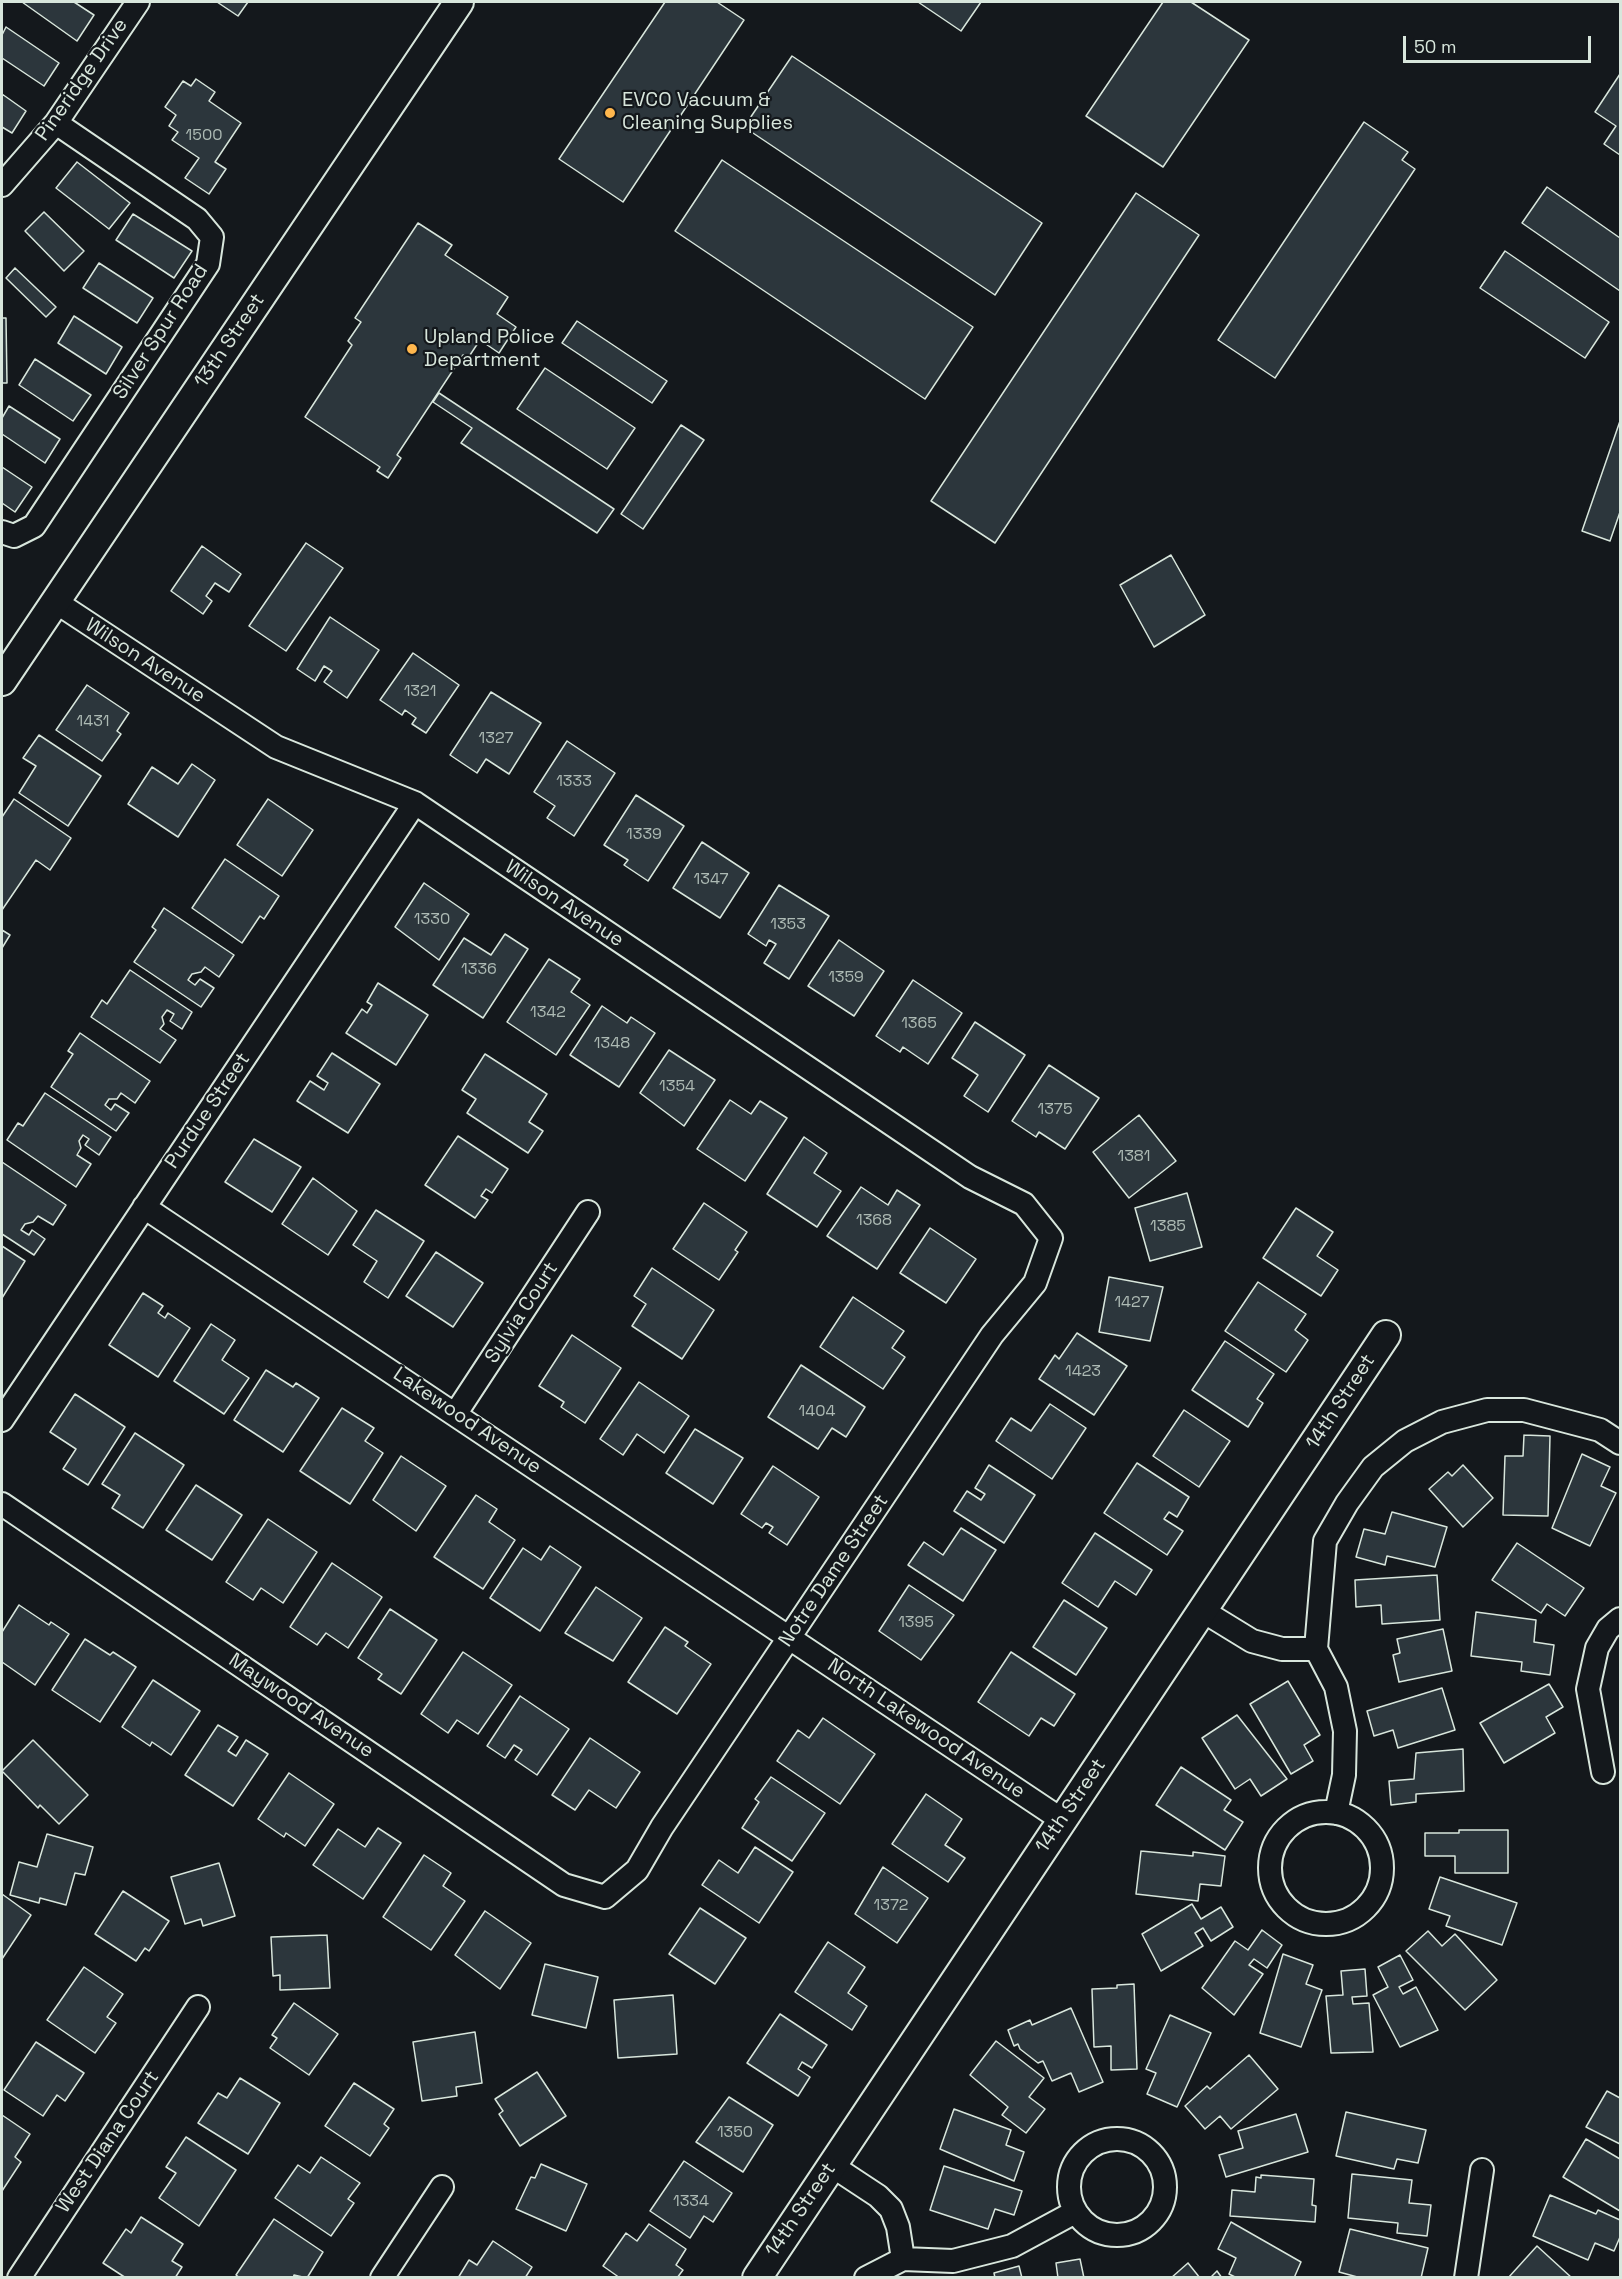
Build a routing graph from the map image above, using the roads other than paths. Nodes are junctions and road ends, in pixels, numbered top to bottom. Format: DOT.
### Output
graph roads {
  1 [pos="138,2"];
  2 [pos="459,2"];
  3 [pos="56,123"];
  4 [pos="2,185"];
  5 [pos="2,532"];
  6 [pos="56,602"];
  7 [pos="2,681"];
  8 [pos="415,803"];
  9 [pos="144,1207"];
  10 [pos="588,1212"];
  11 [pos="1051,1238"];
  12 [pos="1386,1335"];
  13 [pos="456,1413"];
  14 [pos="2,1420"];
  15 [pos="1620,1443"];
  16 [pos="2,1504"];
  17 [pos="1203,1611"];
  18 [pos="1620,1619"];
  19 [pos="790,1637"];
  20 [pos="1316,1649"];
  21 [pos="1603,1772"];
  22 [pos="1336,1813"];
  23 [pos="1062,1820"];
  24 [pos="605,1897"];
  25 [pos="198,2007"];
  26 [pos="831,2165"];
  27 [pos="1482,2170"];
  28 [pos="442,2187"];
  29 [pos="1075,2212"];
  30 [pos="903,2259"];
  31 [pos="19,2277"];
  32 [pos="382,2277"];
  33 [pos="757,2277"];
  34 [pos="866,2277"];
  35 [pos="1466,2277"];
  1 -- 3 [label="street, Pineridge Drive"];
  2 -- 6 [label="street, 13th Street"];
  3 -- 4 [label="street, Pineridge Drive"];
  3 -- 5 [label="street, Silver Spur Road"];
  6 -- 7 [label="street, 13th Street"];
  6 -- 8 [label="street, Wilson Avenue"];
  8 -- 9 [label="street, Purdue Street"];
  8 -- 11 [label="street, Wilson Avenue"];
  9 -- 13 [label="street, Lakewood Avenue"];
  9 -- 14 [label="street, Purdue Street"];
  10 -- 13 [label="street, Sylvia Court"];
  11 -- 19 [label="street, Notre Dame Street"];
  12 -- 17 [label="street, 14th Street"];
  13 -- 19 [label="street, Lakewood Avenue"];
  15 -- 20 [label="street"];
  16 -- 24 [label="street, Maywood Avenue"];
  17 -- 20 [label="street"];
  17 -- 23 [label="street, 14th Street"];
  18 -- 21 [label="street"];
  19 -- 23 [label="street, North Lakewood Avenue"];
  19 -- 24 [label="street, Notre Dame Street"];
  20 -- 22 [label="street"];
  22 -- 22 [label="street"];
  23 -- 26 [label="street, 14th Street"];
  25 -- 31 [label="street, West Diana Court"];
  26 -- 30 [label="street"];
  26 -- 33 [label="street, 14th Street"];
  27 -- 35 [label="street"];
  28 -- 32 [label="street"];
  29 -- 29 [label="street"];
  29 -- 30 [label="street"];
  30 -- 34 [label="street"];
}
